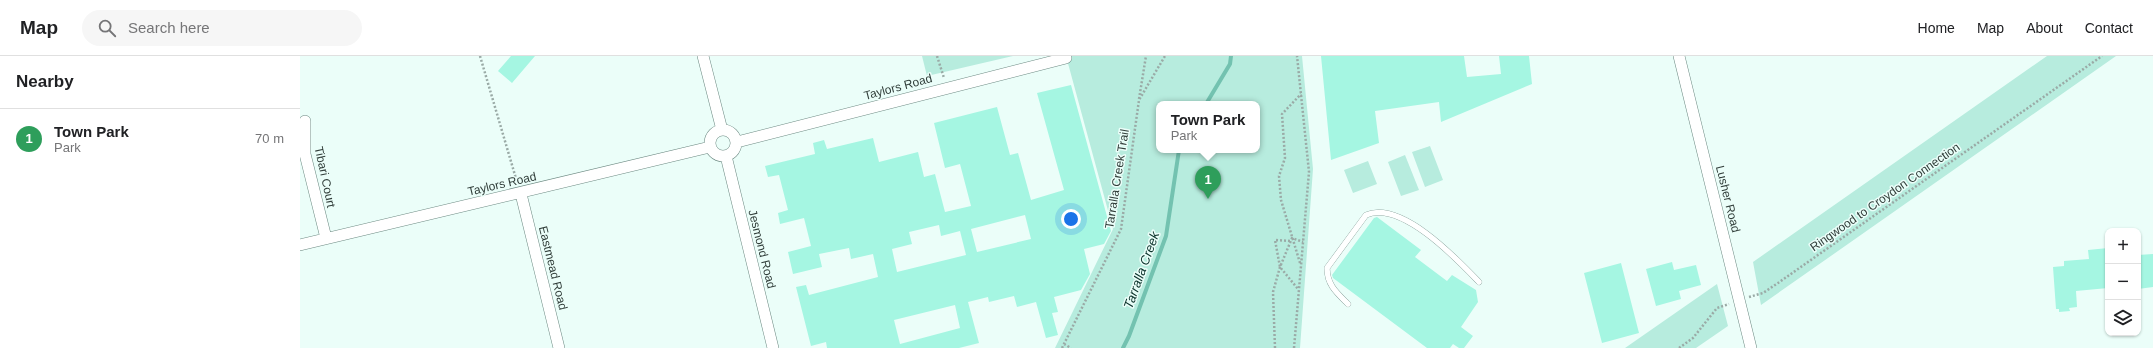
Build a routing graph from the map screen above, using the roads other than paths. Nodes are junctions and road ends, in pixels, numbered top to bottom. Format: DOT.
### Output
graph roads {
  1 [pos="703,56"];
  2 [pos="1679,56"];
  3 [pos="1066,58"];
  4 [pos="305,121"];
  5 [pos="722,130"];
  6 [pos="737,142"];
  7 [pos="710,147"];
  8 [pos="726,156"];
  9 [pos="521,194"];
  10 [pos="326,238"];
  11 [pos="300,245"];
  12 [pos="1479,282"];
  13 [pos="1348,304"];
  14 [pos="559,348"];
  15 [pos="773,348"];
  16 [pos="1751,348"];
  1 -- 5 [label="street"];
  2 -- 16 [label="street, Lusher Road"];
  3 -- 6 [label="street, Taylors Road"];
  4 -- 10 [label="street, Tibari Court"];
  5 -- 6 [label="street"];
  5 -- 7 [label="street"];
  6 -- 8 [label="street"];
  7 -- 8 [label="street"];
  7 -- 9 [label="street, Taylors Road"];
  8 -- 15 [label="street, Jesmond Road"];
  9 -- 10 [label="street, Taylors Road"];
  9 -- 14 [label="street, Eastmead Road"];
  10 -- 11 [label="street, Taylors Road"];
  12 -- 13 [label="lane"];
}
